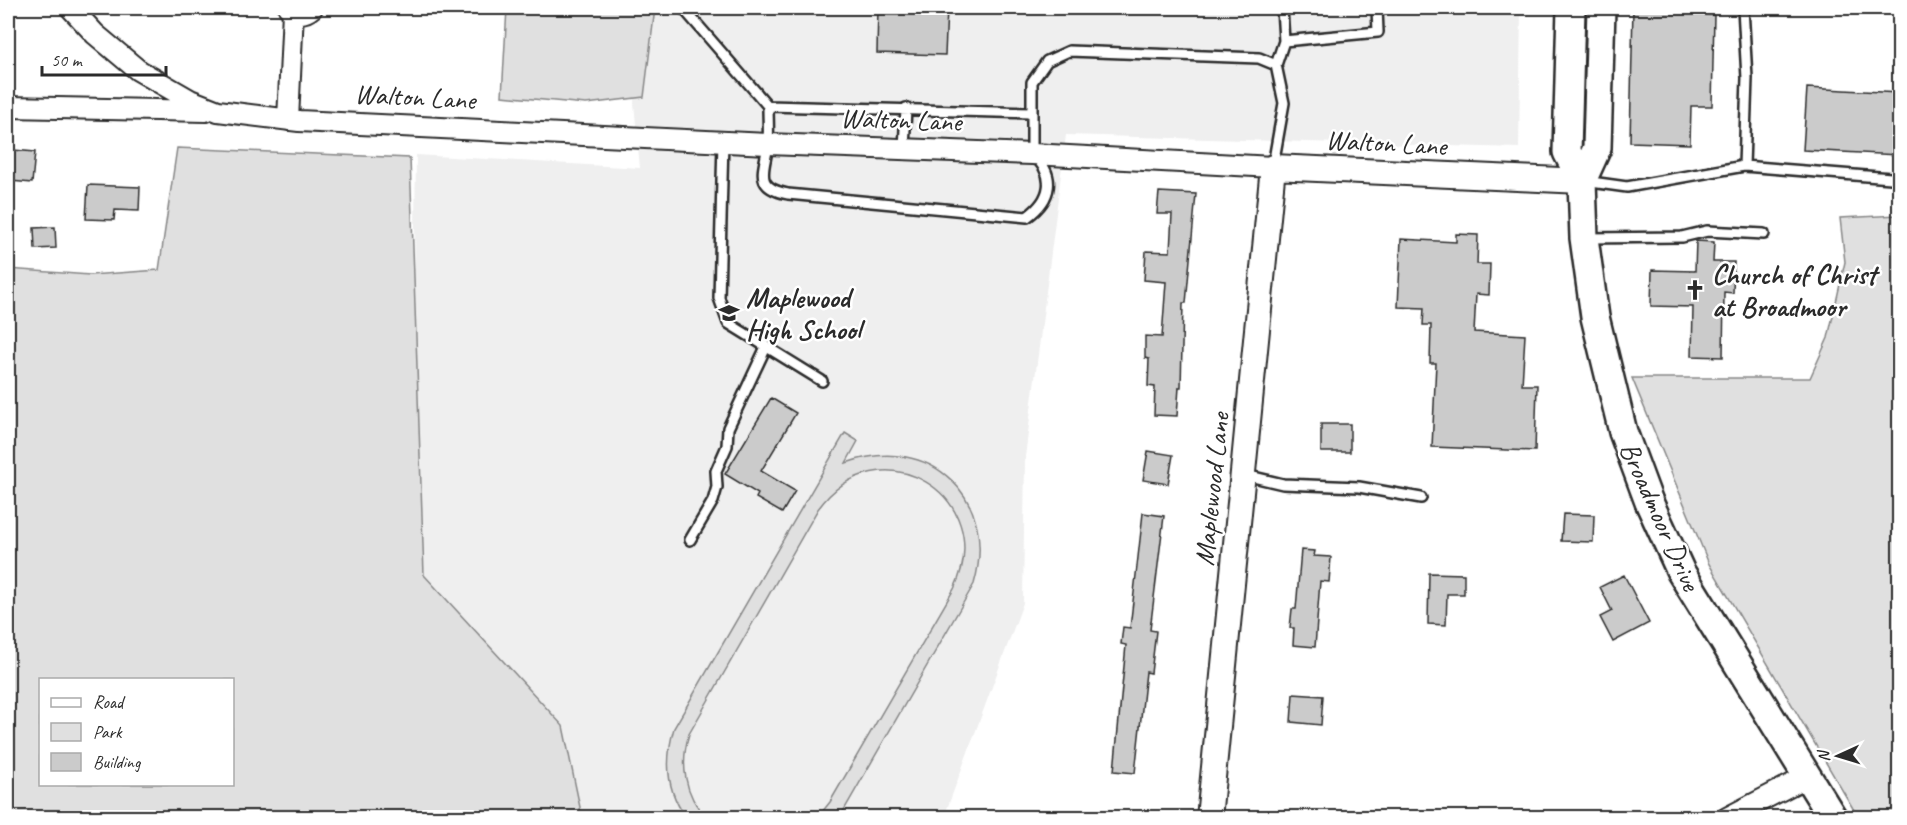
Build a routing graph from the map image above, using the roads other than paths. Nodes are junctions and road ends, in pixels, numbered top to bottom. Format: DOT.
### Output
graph roads {
  1 [pos="71,8"];
  2 [pos="683,8"];
  3 [pos="1282,8"];
  4 [pos="1377,8"];
  5 [pos="1571,8"];
  6 [pos="1601,8"];
  7 [pos="1743,8"];
  8 [pos="299,10"];
  9 [pos="1284,41"];
  10 [pos="1276,65"];
  11 [pos="768,106"];
  12 [pos="8,107"];
  13 [pos="906,108"];
  14 [pos="218,111"];
  15 [pos="1031,113"];
  16 [pos="293,120"];
  17 [pos="723,141"];
  18 [pos="768,144"];
  19 [pos="904,148"];
  20 [pos="1032,154"];
  21 [pos="1744,166"];
  22 [pos="1273,167"];
  23 [pos="1892,178"];
  24 [pos="1582,181"];
  25 [pos="1764,234"];
  26 [pos="1584,238"];
  27 [pos="766,347"];
  28 [pos="822,381"];
  29 [pos="1243,474"];
  30 [pos="1421,498"];
  31 [pos="690,540"];
  32 [pos="1808,777"];
  33 [pos="1209,818"];
  34 [pos="1727,818"];
  35 [pos="1833,818"];
  1 -- 14 [label="street, Walton Lane"];
  2 -- 11 [label="lane"];
  3 -- 9 [label="lane"];
  4 -- 9 [label="lane"];
  5 -- 24 [label="main road, Broadmoor Drive"];
  6 -- 24 [label="main road, Broadmoor Drive"];
  7 -- 21 [label="lane"];
  8 -- 16 [label="street"];
  9 -- 10 [label="lane"];
  10 -- 15 [label="lane"];
  10 -- 22 [label="lane"];
  11 -- 13 [label="lane"];
  11 -- 18 [label="lane"];
  12 -- 14 [label="street, Walton Lane"];
  13 -- 15 [label="lane"];
  13 -- 19 [label="lane"];
  14 -- 16 [label="street, Walton Lane"];
  15 -- 20 [label="lane"];
  16 -- 17 [label="street, Walton Lane"];
  17 -- 18 [label="street, Walton Lane"];
  17 -- 27 [label="lane"];
  18 -- 19 [label="street, Walton Lane"];
  18 -- 20 [label="lane"];
  19 -- 20 [label="street, Walton Lane"];
  20 -- 22 [label="street, Walton Lane"];
  21 -- 23 [label="lane"];
  21 -- 24 [label="lane"];
  22 -- 24 [label="street, Walton Lane"];
  22 -- 29 [label="street, Maplewood Lane"];
  24 -- 26 [label="main road, Broadmoor Drive"];
  25 -- 26 [label="lane"];
  26 -- 32 [label="main road, Broadmoor Drive"];
  27 -- 28 [label="lane"];
  27 -- 31 [label="lane"];
  29 -- 30 [label="lane"];
  29 -- 33 [label="street, Maplewood Lane"];
  32 -- 34 [label="street"];
  32 -- 35 [label="main road, Broadmoor Drive"];
}
